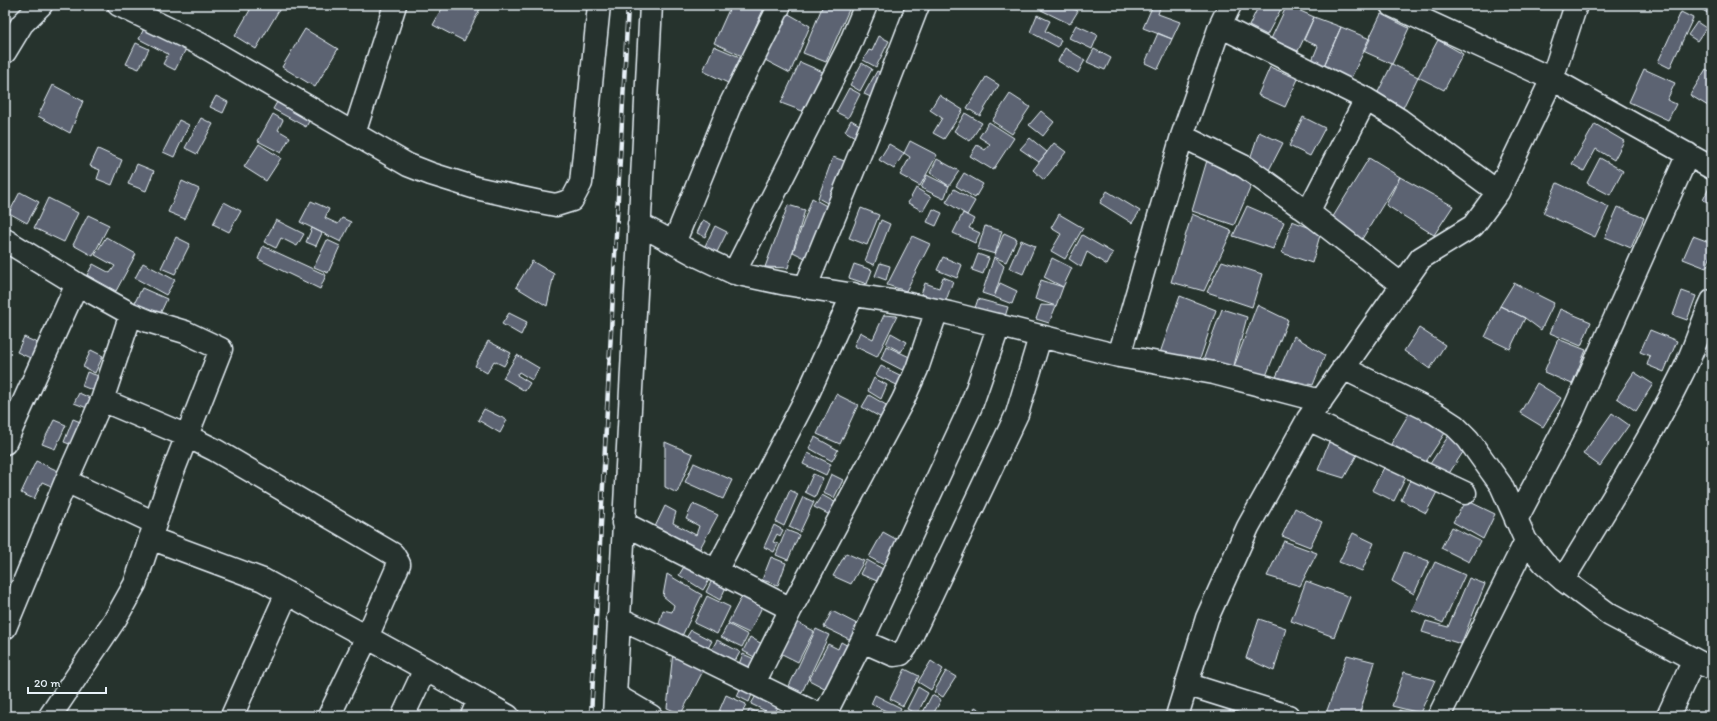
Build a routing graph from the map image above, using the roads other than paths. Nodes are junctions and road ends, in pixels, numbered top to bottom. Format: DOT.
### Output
graph roads {
  1 [pos="41,5"];
  2 [pos="119,5"];
  3 [pos="394,5"];
  4 [pos="599,5"];
  5 [pos="651,5"];
  6 [pos="780,5"];
  7 [pos="866,5"];
  8 [pos="918,5"];
  9 [pos="1230,5"];
  10 [pos="1576,5"];
  11 [pos="1399,7"];
  12 [pos="1220,26"];
  13 [pos="5,52"];
  14 [pos="1552,79"];
  15 [pos="1366,99"];
  16 [pos="354,134"];
  17 [pos="1182,136"];
  18 [pos="1688,154"];
  19 [pos="1712,168"];
  20 [pos="1498,192"];
  21 [pos="1308,212"];
  22 [pos="639,224"];
  23 [pos="5,240"];
  24 [pos="674,243"];
  25 [pos="734,272"];
  26 [pos="77,284"];
  27 [pos="806,286"];
  28 [pos="1402,286"];
  29 [pos="852,294"];
  30 [pos="1712,302"];
  31 [pos="937,310"];
  32 [pos="131,314"];
  33 [pos="999,325"];
  34 [pos="1040,337"];
  35 [pos="1119,356"];
  36 [pos="1343,368"];
  37 [pos="102,400"];
  38 [pos="1321,401"];
  39 [pos="1308,420"];
  40 [pos="187,436"];
  41 [pos="5,443"];
  42 [pos="66,481"];
  43 [pos="1465,493"];
  44 [pos="1516,520"];
  45 [pos="624,523"];
  46 [pos="152,531"];
  47 [pos="1526,541"];
  48 [pos="716,571"];
  49 [pos="1563,580"];
  50 [pos="287,593"];
  51 [pos="791,609"];
  52 [pos="618,618"];
  53 [pos="5,628"];
  54 [pos="367,637"];
  55 [pos="862,641"];
  56 [pos="1703,665"];
  57 [pos="425,669"];
  58 [pos="754,683"];
  59 [pos="1186,684"];
  60 [pos="615,694"];
  61 [pos="476,708"];
  62 [pos="50,716"];
  63 [pos="232,716"];
  64 [pos="329,716"];
  65 [pos="403,716"];
  66 [pos="508,716"];
  67 [pos="614,716"];
  68 [pos="651,716"];
  69 [pos="821,716"];
  70 [pos="824,716"];
  71 [pos="1177,716"];
  72 [pos="1288,716"];
  73 [pos="1439,716"];
  74 [pos="1668,716"];
  1 -- 13 [label="street"];
  2 -- 16 [label="street"];
  3 -- 16 [label="street"];
  4 -- 16 [label="street"];
  5 -- 22 [label="street"];
  6 -- 24 [label="street"];
  7 -- 25 [label="street"];
  8 -- 27 [label="street"];
  9 -- 12 [label="street"];
  10 -- 14 [label="street"];
  11 -- 14 [label="street"];
  12 -- 15 [label="street"];
  12 -- 17 [label="street"];
  14 -- 18 [label="street"];
  14 -- 20 [label="street"];
  15 -- 20 [label="street"];
  15 -- 21 [label="street"];
  17 -- 21 [label="street"];
  17 -- 35 [label="street"];
  18 -- 19 [label="street"];
  18 -- 44 [label="street"];
  20 -- 28 [label="street"];
  21 -- 28 [label="street"];
  22 -- 24 [label="street"];
  22 -- 45 [label="street"];
  23 -- 26 [label="street"];
  24 -- 25 [label="street"];
  25 -- 27 [label="street"];
  26 -- 32 [label="street"];
  26 -- 41 [label="street"];
  27 -- 29 [label="street"];
  28 -- 36 [label="street"];
  29 -- 31 [label="street"];
  29 -- 48 [label="street"];
  30 -- 49 [label="street"];
  31 -- 33 [label="street"];
  31 -- 51 [label="street"];
  32 -- 37 [label="street"];
  32 -- 40 [label="street"];
  33 -- 34 [label="street"];
  33 -- 55 [label="street"];
  34 -- 35 [label="street"];
  34 -- 55 [label="street"];
  35 -- 38 [label="street"];
  36 -- 38 [label="street"];
  36 -- 44 [label="street"];
  37 -- 40 [label="street"];
  37 -- 42 [label="street"];
  38 -- 39 [label="street"];
  39 -- 43 [label="street"];
  39 -- 59 [label="street"];
  40 -- 46 [label="street"];
  40 -- 54 [label="street"];
  42 -- 46 [label="street"];
  42 -- 53 [label="street"];
  44 -- 47 [label="street"];
  45 -- 48 [label="street"];
  45 -- 52 [label="street"];
  46 -- 50 [label="street"];
  46 -- 62 [label="street"];
  47 -- 49 [label="street"];
  47 -- 73 [label="street"];
  48 -- 51 [label="street"];
  49 -- 56 [label="street"];
  50 -- 54 [label="street"];
  50 -- 63 [label="street"];
  51 -- 58 [label="street"];
  52 -- 58 [label="street"];
  52 -- 60 [label="street"];
  54 -- 57 [label="street"];
  54 -- 64 [label="street"];
  55 -- 70 [label="street"];
  56 -- 74 [label="street"];
  57 -- 61 [label="street"];
  57 -- 65 [label="street"];
  58 -- 69 [label="street"];
  59 -- 71 [label="street"];
  59 -- 72 [label="street"];
  60 -- 67 [label="street"];
  60 -- 68 [label="street"];
  61 -- 66 [label="street"];
}
